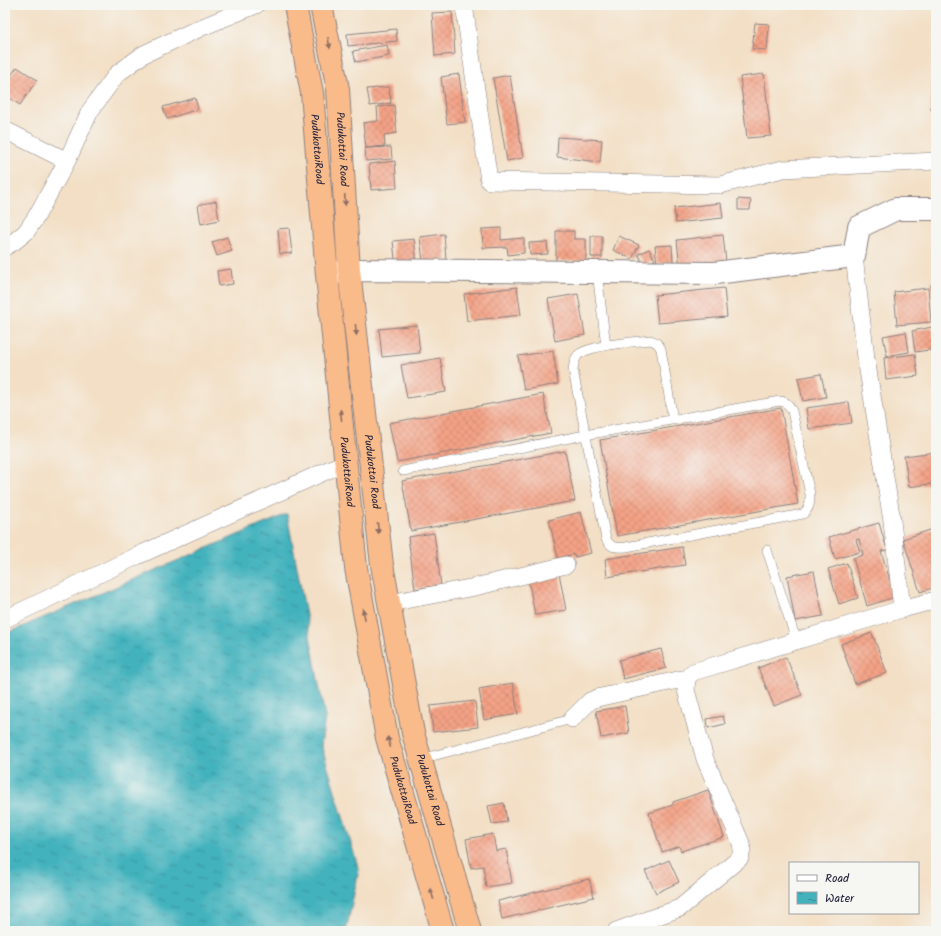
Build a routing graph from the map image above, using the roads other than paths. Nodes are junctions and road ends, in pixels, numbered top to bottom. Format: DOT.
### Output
graph roads {
  1 [pos="256,5"];
  2 [pos="294,5"];
  3 [pos="321,5"];
  4 [pos="464,5"];
  5 [pos="5,130"];
  6 [pos="67,161"];
  7 [pos="936,161"];
  8 [pos="936,209"];
  9 [pos="5,247"];
  10 [pos="854,256"];
  11 [pos="349,270"];
  12 [pos="597,272"];
  13 [pos="327,275"];
  14 [pos="606,346"];
  15 [pos="673,420"];
  16 [pos="585,435"];
  17 [pos="403,471"];
  18 [pos="347,472"];
  19 [pos="372,479"];
  20 [pos="767,550"];
  21 [pos="566,565"];
  22 [pos="936,600"];
  23 [pos="389,603"];
  24 [pos="902,609"];
  25 [pos="5,619"];
  26 [pos="796,640"];
  27 [pos="687,678"];
  28 [pos="572,719"];
  29 [pos="421,759"];
  30 [pos="443,931"];
  31 [pos="470,931"];
  32 [pos="616,931"];
  1 -- 6 [label="street"];
  2 -- 13 [label="highway, PudukottaiRoad"];
  3 -- 11 [label="highway, Pudukottai Road, one-way"];
  4 -- 7 [label="street"];
  5 -- 6 [label="street"];
  6 -- 9 [label="street"];
  8 -- 10 [label="street"];
  10 -- 12 [label="street"];
  10 -- 24 [label="street"];
  11 -- 12 [label="street"];
  11 -- 13 [label="street"];
  11 -- 19 [label="highway, Pudukottai Road, one-way"];
  12 -- 14 [label="lane"];
  18 -- 13 [label="highway, PudukottaiRoad, one-way"];
  14 -- 15 [label="lane"];
  14 -- 16 [label="lane"];
  15 -- 16 [label="lane"];
  15 -- 16 [label="lane"];
  16 -- 17 [label="lane"];
  18 -- 19 [label="highway"];
  18 -- 25 [label="street"];
  30 -- 18 [label="highway, PudukottaiRoad, one-way"];
  19 -- 23 [label="highway, Pudukottai Road, one-way"];
  20 -- 26 [label="lane"];
  21 -- 23 [label="street"];
  22 -- 24 [label="street"];
  23 -- 29 [label="highway, Pudukottai Road"];
  24 -- 26 [label="street"];
  26 -- 27 [label="street"];
  27 -- 28 [label="street"];
  27 -- 32 [label="street"];
  28 -- 29 [label="lane"];
  29 -- 31 [label="highway, Pudukottai Road"];
}
